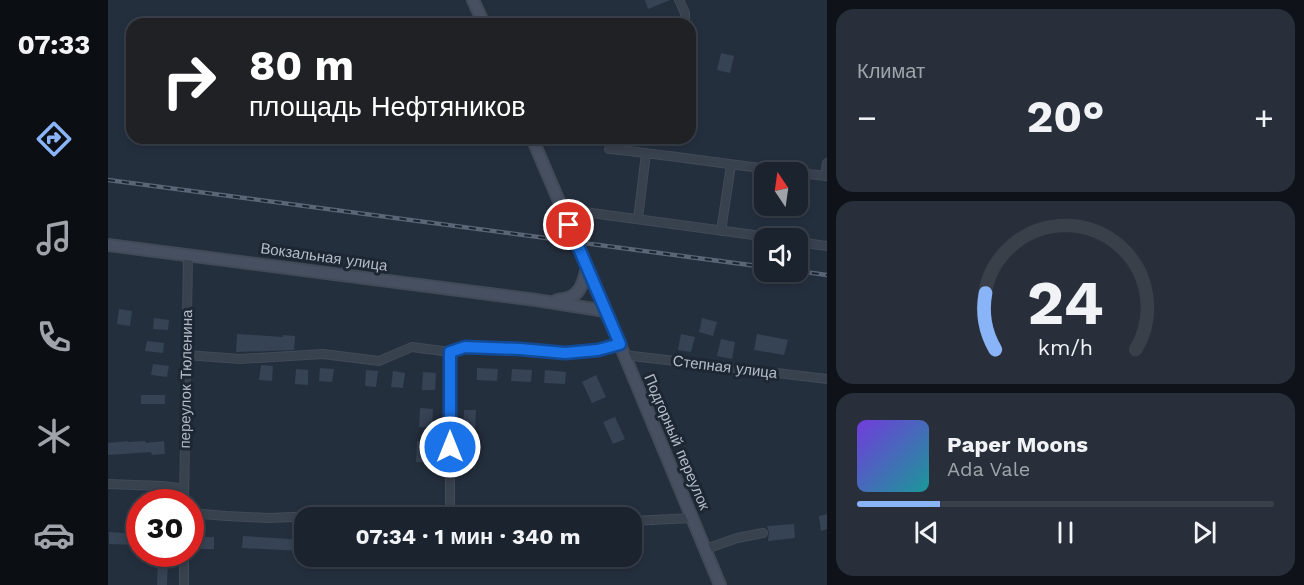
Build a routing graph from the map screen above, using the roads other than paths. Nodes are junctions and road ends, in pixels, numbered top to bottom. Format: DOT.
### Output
graph roads {
  1 [pos="473,0"];
  2 [pos="679,0"];
  3 [pos="480,18"];
  4 [pos="684,18"];
  5 [pos="535,144"];
  6 [pos="609,149"];
  7 [pos="646,153"];
  8 [pos="827,163"];
  9 [pos="731,165"];
  10 [pos="754,168"];
  11 [pos="808,174"];
  12 [pos="826,176"];
  13 [pos="562,209"];
  14 [pos="638,219"];
  15 [pos="721,231"];
  16 [pos="754,235"];
  17 [pos="808,243"];
  18 [pos="108,245"];
  19 [pos="827,246"];
  20 [pos="188,255"];
  21 [pos="587,267"];
  22 [pos="536,300"];
  23 [pos="606,311"];
  24 [pos="622,349"];
  25 [pos="450,352"];
  26 [pos="186,355"];
  27 [pos="827,379"];
  28 [pos="108,484"];
  29 [pos="179,489"];
  30 [pos="184,489"];
  31 [pos="450,507"];
  32 [pos="204,514"];
  33 [pos="294,517"];
  34 [pos="692,518"];
  35 [pos="642,520"];
  36 [pos="763,533"];
  37 [pos="706,549"];
  38 [pos="184,567"];
  39 [pos="184,585"];
  40 [pos="720,585"];
  1 -- 3 [label="main road"];
  2 -- 4 [label="street"];
  5 -- 13 [label="main road, Подгорный переулок"];
  6 -- 7 [label="street"];
  7 -- 9 [label="street"];
  7 -- 14 [label="street"];
  8 -- 12 [label="street"];
  9 -- 10 [label="street"];
  9 -- 15 [label="street"];
  11 -- 12 [label="street"];
  13 -- 14 [label="street"];
  13 -- 21 [label="main road, Подгорный переулок"];
  14 -- 15 [label="street"];
  15 -- 16 [label="street"];
  17 -- 19 [label="street"];
  18 -- 20 [label="main road, Вокзальная улица"];
  20 -- 22 [label="main road, Вокзальная улица"];
  20 -- 26 [label="street, переулок Тюленина"];
  21 -- 22 [label="main road"];
  21 -- 23 [label="main road, Подгорный переулок"];
  22 -- 23 [label="main road"];
  23 -- 24 [label="main road, Подгорный переулок"];
  24 -- 25 [label="street, Степная улица"];
  24 -- 27 [label="street, Степная улица"];
  24 -- 34 [label="main road, Подгорный переулок"];
  25 -- 26 [label="street, Степная улица"];
  25 -- 31 [label="street"];
  26 -- 30 [label="street, переулок Тюленина"];
  28 -- 29 [label="street"];
  32 -- 33 [label="street"];
  34 -- 35 [label="street"];
  34 -- 37 [label="main road, Подгорный переулок"];
  36 -- 37 [label="street"];
  37 -- 40 [label="main road, Подгорный переулок"];
  38 -- 39 [label="street"];
}
